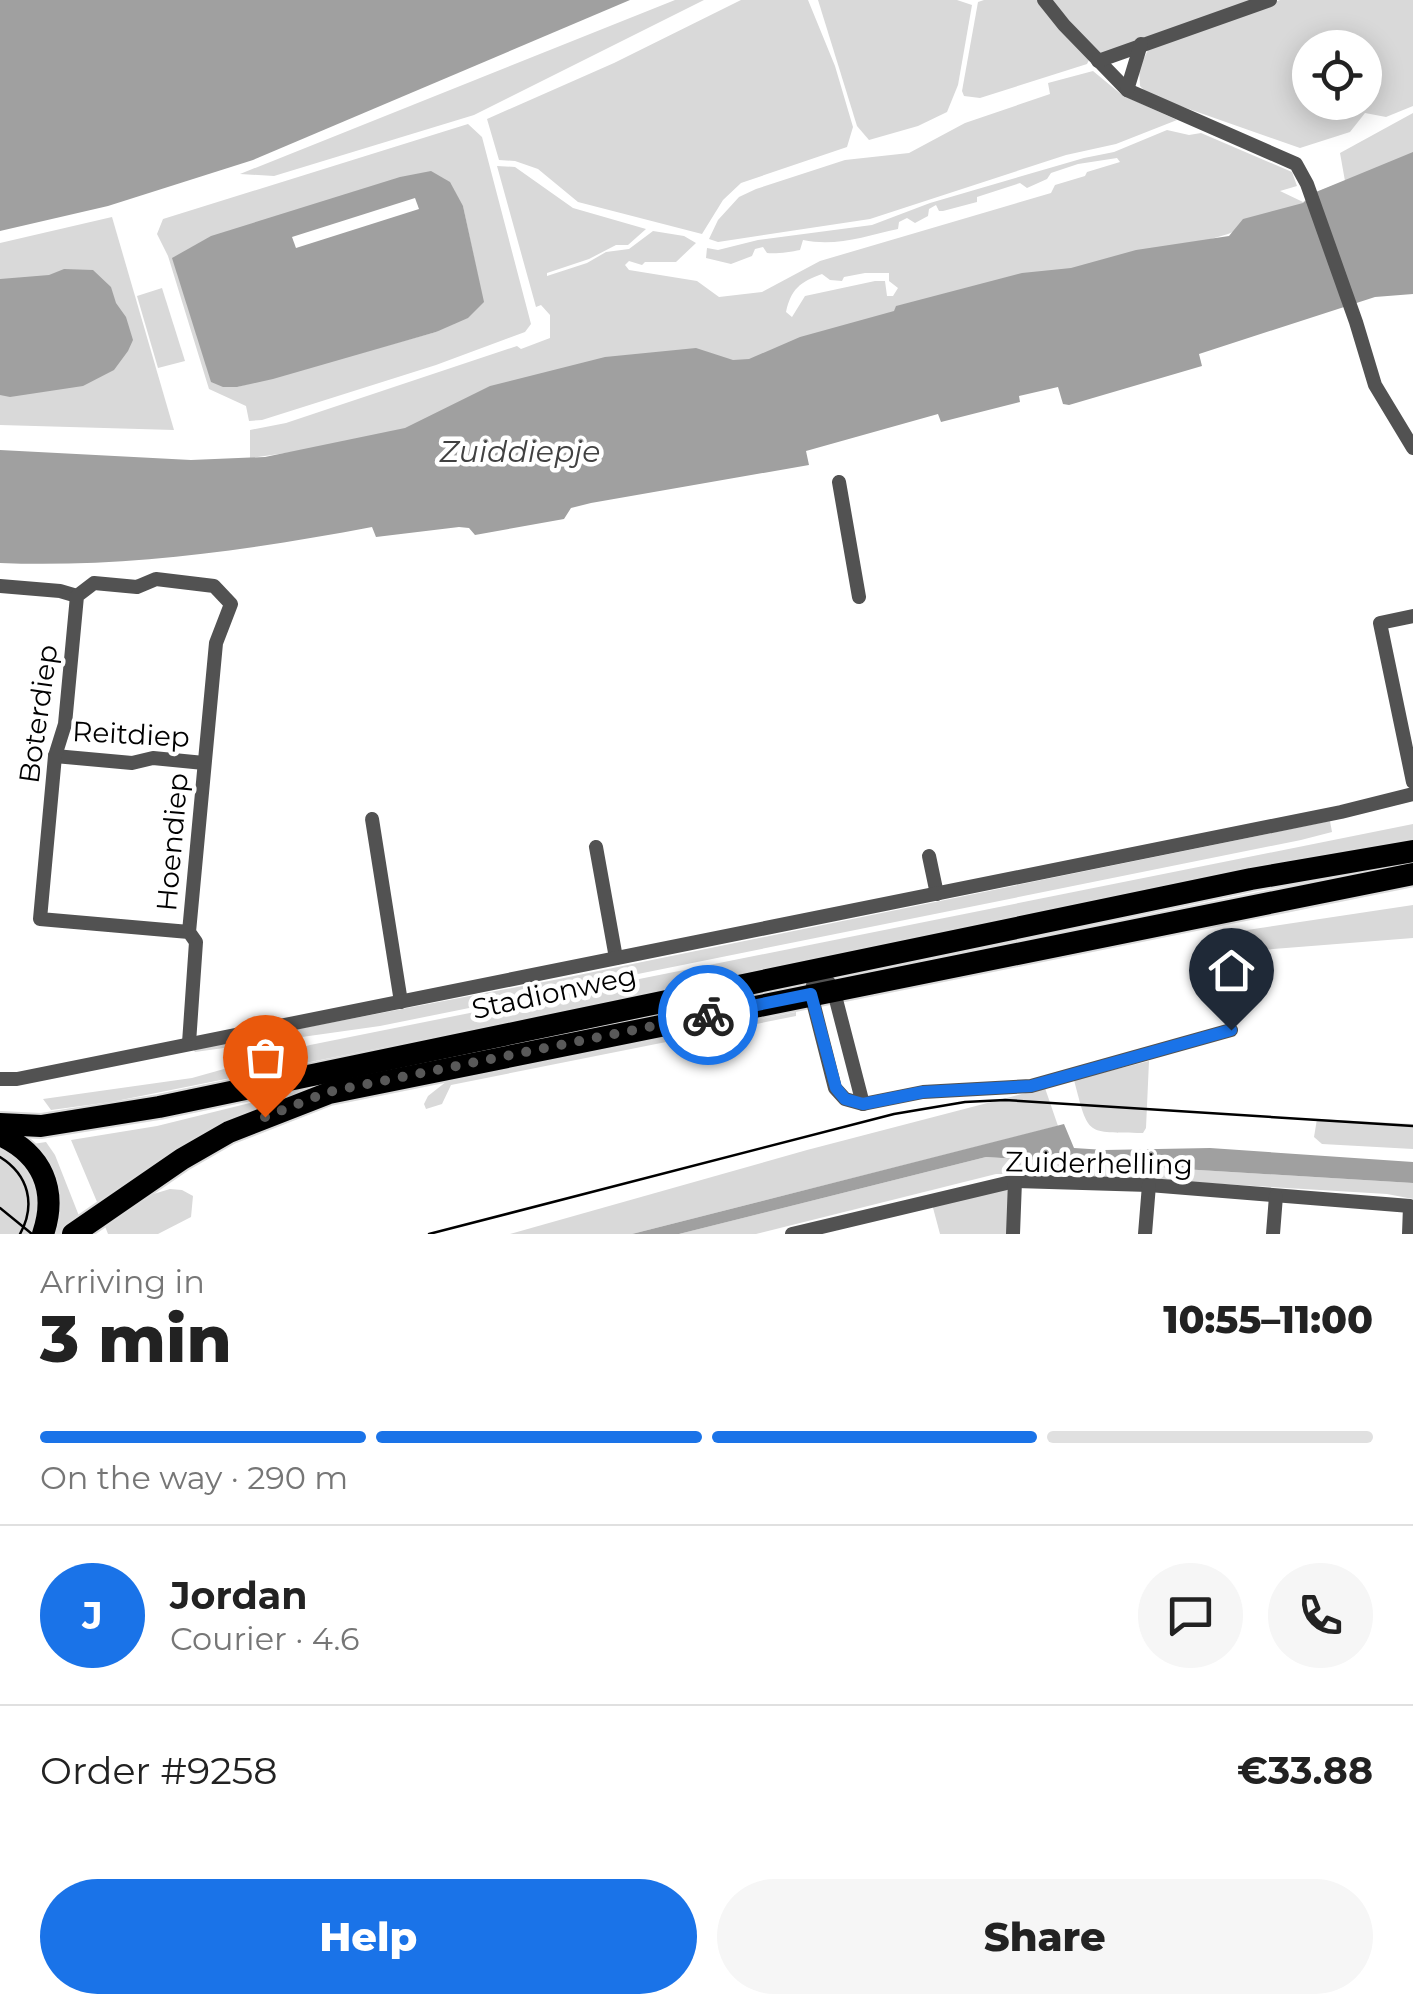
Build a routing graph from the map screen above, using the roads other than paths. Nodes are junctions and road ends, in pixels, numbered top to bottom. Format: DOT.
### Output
graph roads {
  1 [pos="1044,0"];
  2 [pos="1270,0"];
  3 [pos="1142,44"];
  4 [pos="1098,61"];
  5 [pos="1128,90"];
  6 [pos="1413,448"];
  7 [pos="839,482"];
  8 [pos="0,586"];
  9 [pos="77,596"];
  10 [pos="858,597"];
  11 [pos="1413,616"];
  12 [pos="55,756"];
  13 [pos="204,763"];
  14 [pos="1413,782"];
  15 [pos="1413,794"];
  16 [pos="372,819"];
  17 [pos="596,848"];
  18 [pos="1413,851"];
  19 [pos="929,856"];
  20 [pos="1413,874"];
  21 [pos="937,894"];
  22 [pos="189,932"];
  23 [pos="616,958"];
  24 [pos="817,968"];
  25 [pos="822,991"];
  26 [pos="401,1002"];
  27 [pos="1231,1030"];
  28 [pos="189,1044"];
  29 [pos="0,1079"];
  30 [pos="863,1104"];
  31 [pos="0,1124"];
  32 [pos="0,1134"];
  33 [pos="1014,1180"];
  34 [pos="1149,1185"];
  35 [pos="1276,1196"];
  36 [pos="830,1229"];
  37 [pos="44,1232"];
  38 [pos="73,1234"];
  39 [pos="792,1234"];
  40 [pos="1013,1234"];
  41 [pos="1145,1234"];
  42 [pos="1273,1234"];
  43 [pos="1409,1234"];
  1 -- 4 [label="street"];
  2 -- 3 [label="street"];
  3 -- 4 [label="street"];
  3 -- 5 [label="street"];
  4 -- 5 [label="street"];
  5 -- 6 [label="street"];
  7 -- 10 [label="street"];
  8 -- 9 [label="street"];
  9 -- 12 [label="street, Boterdiep"];
  9 -- 13 [label="street, Hoendiep"];
  11 -- 14 [label="street"];
  12 -- 13 [label="street, Reitdiep"];
  12 -- 22 [label="street, Boterdiep"];
  13 -- 22 [label="street, Hoendiep"];
  15 -- 21 [label="street, Stadionweg"];
  16 -- 26 [label="street"];
  17 -- 23 [label="street, Stadionweg"];
  18 -- 24 [label="main road, Stadionweg"];
  19 -- 21 [label="street"];
  20 -- 25 [label="main road, Stadionweg"];
  21 -- 23 [label="street, Stadionweg"];
  22 -- 28 [label="street, Hoendiep"];
  23 -- 26 [label="street, Stadionweg"];
  24 -- 25 [label="street"];
  24 -- 31 [label="main road, Stadionweg"];
  25 -- 30 [label="street"];
  25 -- 30 [label="street"];
  25 -- 38 [label="main road, Stadionweg"];
  26 -- 28 [label="street, Stadionweg"];
  27 -- 30 [label="street"];
  28 -- 29 [label="street, Stadionweg"];
  32 -- 37 [label="main road"];
  33 -- 34 [label="street, Zuiderhelling"];
  33 -- 36 [label="street, Zuiderhelling"];
  33 -- 40 [label="street"];
  34 -- 35 [label="street, Zuiderhelling"];
  34 -- 41 [label="street"];
  35 -- 42 [label="street"];
  35 -- 43 [label="street, Zuiderhelling"];
  36 -- 39 [label="street, Zuiderhelling"];
}
